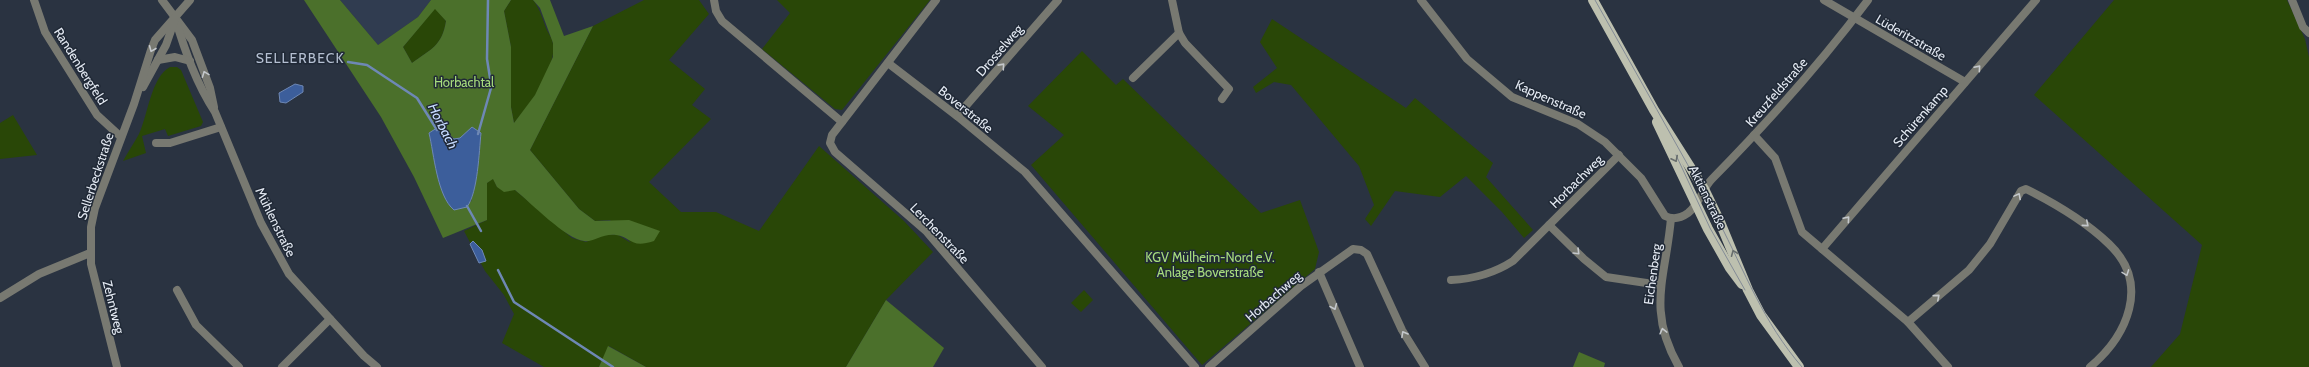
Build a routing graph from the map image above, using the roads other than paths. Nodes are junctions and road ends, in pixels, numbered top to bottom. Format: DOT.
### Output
graph roads {
  1 [pos="34,0"];
  2 [pos="162,0"];
  3 [pos="190,0"];
  4 [pos="714,0"];
  5 [pos="936,0"];
  6 [pos="1058,0"];
  7 [pos="1172,0"];
  8 [pos="1421,0"];
  9 [pos="1593,0"];
  10 [pos="1824,0"];
  11 [pos="1868,0"];
  12 [pos="2036,0"];
  13 [pos="2292,0"];
  14 [pos="176,18"];
  15 [pos="1855,18"];
  16 [pos="1179,33"];
  17 [pos="2309,33"];
  18 [pos="158,60"];
  19 [pos="190,61"];
  20 [pos="888,63"];
  21 [pos="1133,78"];
  22 [pos="1965,82"];
  23 [pos="1222,99"];
  24 [pos="134,104"];
  25 [pos="1654,110"];
  26 [pos="215,112"];
  27 [pos="957,116"];
  28 [pos="842,122"];
  29 [pos="221,127"];
  30 [pos="1754,135"];
  31 [pos="121,136"];
  32 [pos="156,142"];
  33 [pos="1619,155"];
  34 [pos="1700,197"];
  35 [pos="1671,218"];
  36 [pos="1549,225"];
  37 [pos="1822,249"];
  38 [pos="90,253"];
  39 [pos="1319,272"];
  40 [pos="1451,280"];
  41 [pos="1660,285"];
  42 [pos="177,290"];
  43 [pos="1748,290"];
  44 [pos="0,298"];
  45 [pos="330,319"];
  46 [pos="1908,322"];
  47 [pos="117,367"];
  48 [pos="239,367"];
  49 [pos="282,367"];
  50 [pos="377,367"];
  51 [pos="1042,367"];
  52 [pos="1195,367"];
  53 [pos="1209,367"];
  54 [pos="1360,367"];
  55 [pos="1425,367"];
  56 [pos="1679,367"];
  57 [pos="1799,367"];
  58 [pos="1948,367"];
  59 [pos="2090,367"];
  1 -- 31 [label="street, Randenbergfeld"];
  2 -- 14 [label="street, Mühlenstraße"];
  3 -- 14 [label="street"];
  4 -- 28 [label="street"];
  5 -- 20 [label="street"];
  27 -- 6 [label="street, Drosselweg, one-way"];
  7 -- 16 [label="street"];
  8 -- 33 [label="street, Kappenstraße"];
  9 -- 25 [label="main road, Aktienstraße"];
  10 -- 15 [label="street, Lüderitzstraße"];
  11 -- 15 [label="street, Kreuzfeldstraße"];
  22 -- 12 [label="street, Schürenkamp, one-way"];
  13 -- 17 [label="street"];
  14 -- 18 [label="street, Sellerbeckstraße"];
  14 -- 19 [label="street, Mühlenstraße"];
  14 -- 24 [label="street, Sellerbeckstraße, one-way"];
  26 -- 14 [label="street, Mühlenstraße, one-way"];
  15 -- 22 [label="street, Lüderitzstraße"];
  15 -- 30 [label="street, Kreuzfeldstraße"];
  16 -- 21 [label="street"];
  16 -- 23 [label="street"];
  18 -- 19 [label="street"];
  18 -- 24 [label="street, Sellerbeckstraße"];
  19 -- 26 [label="street, Mühlenstraße"];
  20 -- 27 [label="street, Boverstraße"];
  20 -- 28 [label="street"];
  37 -- 22 [label="street, Schürenkamp, one-way"];
  24 -- 31 [label="street, Sellerbeckstraße"];
  25 -- 34 [label="main road, Aktienstraße"];
  25 -- 34 [label="main road, Aktienstraße, one-way"];
  26 -- 29 [label="street, Mühlenstraße"];
  27 -- 52 [label="street, Boverstraße"];
  28 -- 51 [label="street, Lerchenstraße"];
  29 -- 32 [label="street"];
  29 -- 45 [label="street, Mühlenstraße"];
  30 -- 34 [label="street, Kreuzfeldstraße"];
  30 -- 37 [label="street"];
  31 -- 38 [label="street, Sellerbeckstraße"];
  33 -- 35 [label="street, Kappenstraße"];
  33 -- 36 [label="street, Horbachweg"];
  34 -- 35 [label="street"];
  34 -- 43 [label="main road, Aktienstraße"];
  43 -- 34 [label="main road, Aktienstraße, one-way"];
  35 -- 41 [label="street, Eichenberg"];
  36 -- 40 [label="street, Horbachweg"];
  36 -- 41 [label="street, Horbachweg, one-way"];
  37 -- 46 [label="street"];
  38 -- 44 [label="street"];
  38 -- 47 [label="street, Zehntweg"];
  39 -- 53 [label="street, Horbachweg"];
  39 -- 54 [label="street, one-way"];
  55 -- 39 [label="street, Horbachweg, one-way"];
  56 -- 41 [label="street, Eichenberg, one-way"];
  42 -- 48 [label="street"];
  43 -- 57 [label="main road, Aktienstraße"];
  45 -- 49 [label="street"];
  45 -- 50 [label="street, Mühlenstraße"];
  46 -- 58 [label="street"];
  46 -- 59 [label="street, one-way"];
}
